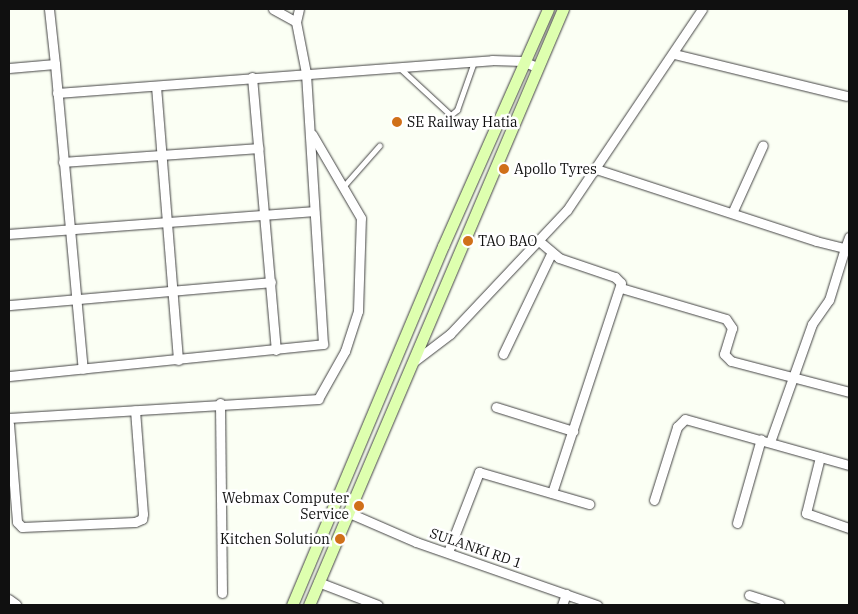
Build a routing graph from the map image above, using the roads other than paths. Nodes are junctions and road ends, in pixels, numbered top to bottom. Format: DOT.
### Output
graph roads {
  1 [pos="49,9"];
  2 [pos="273,9"];
  3 [pos="299,9"];
  4 [pos="548,9"];
  5 [pos="563,9"];
  6 [pos="702,9"];
  7 [pos="296,22"];
  8 [pos="674,54"];
  9 [pos="522,61"];
  10 [pos="474,62"];
  11 [pos="55,64"];
  12 [pos="400,66"];
  13 [pos="537,67"];
  14 [pos="9,68"];
  15 [pos="306,73"];
  16 [pos="252,77"];
  17 [pos="156,86"];
  18 [pos="57,93"];
  19 [pos="846,96"];
  20 [pos="311,133"];
  21 [pos="763,145"];
  22 [pos="379,146"];
  23 [pos="258,148"];
  24 [pos="162,154"];
  25 [pos="63,162"];
  26 [pos="596,169"];
  27 [pos="342,187"];
  28 [pos="314,211"];
  29 [pos="733,211"];
  30 [pos="266,215"];
  31 [pos="167,223"];
  32 [pos="68,229"];
  33 [pos="9,234"];
  34 [pos="849,237"];
  35 [pos="539,241"];
  36 [pos="845,248"];
  37 [pos="551,254"];
  38 [pos="271,282"];
  39 [pos="621,288"];
  40 [pos="172,292"];
  41 [pos="75,298"];
  42 [pos="9,305"];
  43 [pos="276,350"];
  44 [pos="504,354"];
  45 [pos="178,360"];
  46 [pos="408,366"];
  47 [pos="83,369"];
  48 [pos="9,376"];
  49 [pos="796,378"];
  50 [pos="849,392"];
  51 [pos="220,403"];
  52 [pos="496,407"];
  53 [pos="135,410"];
  54 [pos="9,418"];
  55 [pos="9,424"];
  56 [pos="573,431"];
  57 [pos="765,441"];
  58 [pos="820,457"];
  59 [pos="849,465"];
  60 [pos="552,493"];
  61 [pos="654,500"];
  62 [pos="589,504"];
  63 [pos="347,512"];
  64 [pos="737,523"];
  65 [pos="849,528"];
  66 [pos="448,552"];
  67 [pos="318,582"];
  68 [pos="222,594"];
  69 [pos="566,594"];
  70 [pos="749,595"];
  71 [pos="9,600"];
  72 [pos="16,605"];
  73 [pos="292,605"];
  74 [pos="309,605"];
  75 [pos="378,605"];
  76 [pos="562,605"];
  77 [pos="597,605"];
  78 [pos="779,605"];
  1 -- 11 [label="street"];
  2 -- 7 [label="street"];
  3 -- 7 [label="street"];
  4 -- 9 [label="main road"];
  5 -- 13 [label="main road"];
  6 -- 8 [label="street"];
  7 -- 15 [label="street"];
  8 -- 19 [label="street"];
  8 -- 26 [label="street"];
  9 -- 10 [label="street"];
  9 -- 13 [label="street"];
  9 -- 73 [label="main road"];
  10 -- 12 [label="street"];
  10 -- 12 [label="lane"];
  11 -- 14 [label="street"];
  11 -- 18 [label="street"];
  12 -- 15 [label="street"];
  13 -- 46 [label="main road"];
  15 -- 16 [label="street"];
  15 -- 20 [label="street"];
  16 -- 17 [label="street"];
  16 -- 23 [label="street"];
  17 -- 18 [label="street"];
  17 -- 24 [label="street"];
  18 -- 25 [label="street"];
  20 -- 27 [label="street"];
  20 -- 28 [label="street"];
  21 -- 29 [label="street"];
  22 -- 27 [label="lane"];
  23 -- 24 [label="street"];
  23 -- 30 [label="street"];
  24 -- 25 [label="street"];
  24 -- 31 [label="street"];
  25 -- 32 [label="street"];
  26 -- 29 [label="street"];
  26 -- 35 [label="street"];
  27 -- 51 [label="street"];
  28 -- 30 [label="street"];
  28 -- 43 [label="street"];
  29 -- 36 [label="street"];
  30 -- 31 [label="street"];
  30 -- 38 [label="street"];
  31 -- 32 [label="street"];
  31 -- 40 [label="street"];
  32 -- 33 [label="street"];
  32 -- 41 [label="street"];
  34 -- 36 [label="street"];
  35 -- 37 [label="street"];
  35 -- 46 [label="street"];
  36 -- 49 [label="street"];
  37 -- 39 [label="street"];
  37 -- 44 [label="street"];
  38 -- 40 [label="street"];
  38 -- 43 [label="street"];
  39 -- 49 [label="street"];
  39 -- 56 [label="street"];
  40 -- 41 [label="street"];
  40 -- 45 [label="street"];
  41 -- 42 [label="street"];
  41 -- 47 [label="street"];
  43 -- 45 [label="street"];
  45 -- 47 [label="street"];
  46 -- 63 [label="main road"];
  47 -- 48 [label="street"];
  49 -- 50 [label="street"];
  49 -- 57 [label="street"];
  51 -- 53 [label="street"];
  51 -- 68 [label="street"];
  52 -- 56 [label="street"];
  53 -- 54 [label="street"];
  53 -- 55 [label="street"];
  56 -- 60 [label="street"];
  57 -- 58 [label="street"];
  57 -- 61 [label="street"];
  57 -- 64 [label="street"];
  58 -- 59 [label="street"];
  58 -- 65 [label="street"];
  60 -- 62 [label="street"];
  60 -- 66 [label="street"];
  63 -- 66 [label="street, SULANKI RD 1"];
  63 -- 67 [label="main road"];
  66 -- 69 [label="street, SULANKI RD 1"];
  67 -- 74 [label="main road"];
  67 -- 75 [label="street"];
  69 -- 76 [label="street"];
  69 -- 77 [label="street, SULANKI RD 1"];
  70 -- 78 [label="street"];
  71 -- 72 [label="street"];
}
